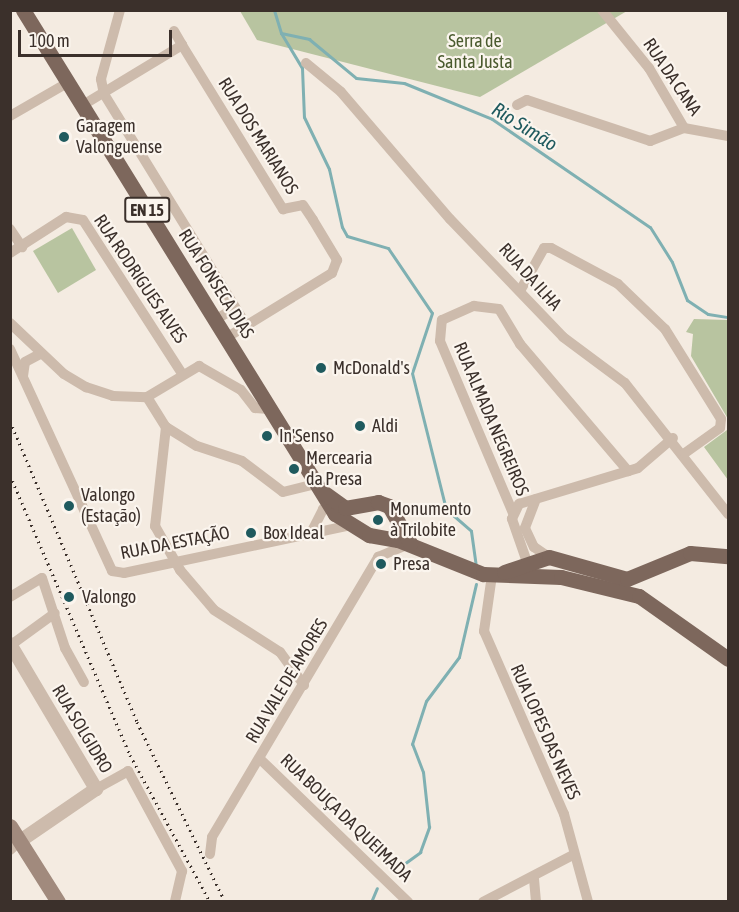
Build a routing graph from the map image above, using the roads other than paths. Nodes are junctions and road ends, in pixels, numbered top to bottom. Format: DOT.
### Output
graph roads {
  1 [pos="23,10"];
  2 [pos="120,10"];
  3 [pos="602,10"];
  4 [pos="174,31"];
  5 [pos="182,45"];
  6 [pos="306,63"];
  7 [pos="69,82"];
  8 [pos="104,94"];
  9 [pos="83,105"];
  10 [pos="517,105"];
  11 [pos="10,116"];
  12 [pos="684,128"];
  13 [pos="729,136"];
  14 [pos="10,229"];
  15 [pos="22,247"];
  16 [pos="10,253"];
  17 [pos="520,291"];
  18 [pos="235,308"];
  19 [pos="215,320"];
  20 [pos="10,323"];
  21 [pos="246,325"];
  22 [pos="226,338"];
  23 [pos="10,349"];
  24 [pos="40,354"];
  25 [pos="181,372"];
  26 [pos="23,376"];
  27 [pos="147,397"];
  28 [pos="269,409"];
  29 [pos="166,427"];
  30 [pos="673,438"];
  31 [pos="685,453"];
  32 [pos="628,471"];
  33 [pos="536,499"];
  34 [pos="322,501"];
  35 [pos="362,507"];
  36 [pos="513,513"];
  37 [pos="729,514"];
  38 [pos="328,528"];
  39 [pos="312,531"];
  40 [pos="377,532"];
  41 [pos="412,545"];
  42 [pos="380,555"];
  43 [pos="729,556"];
  44 [pos="549,557"];
  45 [pos="177,562"];
  46 [pos="527,562"];
  47 [pos="492,575"];
  48 [pos="561,577"];
  49 [pos="624,587"];
  50 [pos="10,597"];
  51 [pos="55,613"];
  52 [pos="11,645"];
  53 [pos="729,659"];
  54 [pos="84,682"];
  55 [pos="304,685"];
  56 [pos="260,759"];
  57 [pos="96,789"];
  58 [pos="10,826"];
  59 [pos="15,845"];
  60 [pos="210,854"];
  61 [pos="571,855"];
  62 [pos="534,879"];
  63 [pos="58,902"];
  64 [pos="175,902"];
  65 [pos="408,902"];
  66 [pos="483,902"];
  67 [pos="536,902"];
  68 [pos="588,902"];
  1 -- 7 [label="main road, RUA FONSECA DIAS / EN 15"];
  2 -- 8 [label="street"];
  3 -- 12 [label="street, RUA DA CANA"];
  4 -- 5 [label="street, RUA DOS MARIANOS"];
  5 -- 8 [label="street"];
  5 -- 21 [label="street, RUA DOS MARIANOS"];
  6 -- 17 [label="street, RUA DA ILHA"];
  7 -- 9 [label="main road, RUA FONSECA DIAS / EN 15"];
  7 -- 11 [label="street"];
  8 -- 9 [label="street"];
  8 -- 18 [label="street"];
  9 -- 19 [label="main road, RUA FONSECA DIAS / EN 15"];
  10 -- 12 [label="street"];
  12 -- 13 [label="street, RUA DA CANA"];
  14 -- 15 [label="street"];
  15 -- 16 [label="street, RUA RODRIGUES ALVES"];
  15 -- 25 [label="street, RUA RODRIGUES ALVES"];
  17 -- 30 [label="street, RUA DA ILHA"];
  17 -- 31 [label="street"];
  18 -- 19 [label="street"];
  18 -- 21 [label="street"];
  19 -- 22 [label="main road, RUA FONSECA DIAS / EN 15"];
  20 -- 24 [label="street"];
  21 -- 22 [label="street, RUA DOS MARIANOS"];
  22 -- 28 [label="main road, RUA FONSECA DIAS"];
  23 -- 26 [label="street, RUA DA ESTAÇÃO"];
  24 -- 26 [label="street"];
  24 -- 27 [label="street"];
  25 -- 27 [label="street"];
  25 -- 28 [label="street"];
  26 -- 45 [label="street, RUA DA ESTAÇÃO"];
  27 -- 29 [label="street"];
  28 -- 34 [label="main road, RUA FONSECA DIAS"];
  29 -- 34 [label="street"];
  29 -- 45 [label="street"];
  30 -- 31 [label="street, RUA DA ILHA"];
  30 -- 32 [label="street"];
  31 -- 37 [label="street, RUA DA ILHA"];
  32 -- 33 [label="street"];
  32 -- 36 [label="street, RUA ALMADA NEGREIROS"];
  33 -- 36 [label="street"];
  33 -- 44 [label="street"];
  34 -- 35 [label="main road, RUA FONSECA DIAS"];
  34 -- 35 [label="street"];
  34 -- 38 [label="street"];
  34 -- 39 [label="street"];
  34 -- 40 [label="main road, RUA FONSECA DIAS"];
  35 -- 40 [label="main road"];
  35 -- 40 [label="main road, RUA FONSECA DIAS"];
  36 -- 46 [label="street"];
  38 -- 39 [label="street, RUA DA ESTAÇÃO"];
  38 -- 40 [label="street, RUA DA ESTAÇÃO"];
  39 -- 45 [label="street, RUA DA ESTAÇÃO"];
  40 -- 41 [label="main road, RUA FONSECA DIAS"];
  40 -- 42 [label="street"];
  40 -- 42 [label="street"];
  41 -- 42 [label="street"];
  41 -- 47 [label="main road"];
  42 -- 55 [label="street, RUA VALE DE AMORES"];
  43 -- 49 [label="main road"];
  44 -- 46 [label="main road"];
  44 -- 49 [label="main road"];
  45 -- 55 [label="street"];
  46 -- 47 [label="main road"];
  46 -- 48 [label="main road"];
  47 -- 48 [label="main road"];
  47 -- 61 [label="street, RUA LOPES DAS NEVES"];
  48 -- 49 [label="main road"];
  49 -- 53 [label="main road"];
  50 -- 51 [label="street"];
  51 -- 52 [label="street"];
  51 -- 54 [label="street"];
  52 -- 57 [label="street, RUA SOLGIDRO"];
  55 -- 56 [label="street, RUA VALE DE AMORES"];
  56 -- 60 [label="street, RUA VALE DE AMORES"];
  56 -- 65 [label="street, RUA BOUÇA DA QUEIMADA"];
  57 -- 59 [label="street"];
  57 -- 64 [label="street, RUA SOLGIDRO"];
  58 -- 59 [label="main road"];
  59 -- 63 [label="main road"];
  61 -- 62 [label="street"];
  61 -- 68 [label="street, RUA LOPES DAS NEVES"];
  62 -- 66 [label="street"];
  62 -- 67 [label="street"];
}
